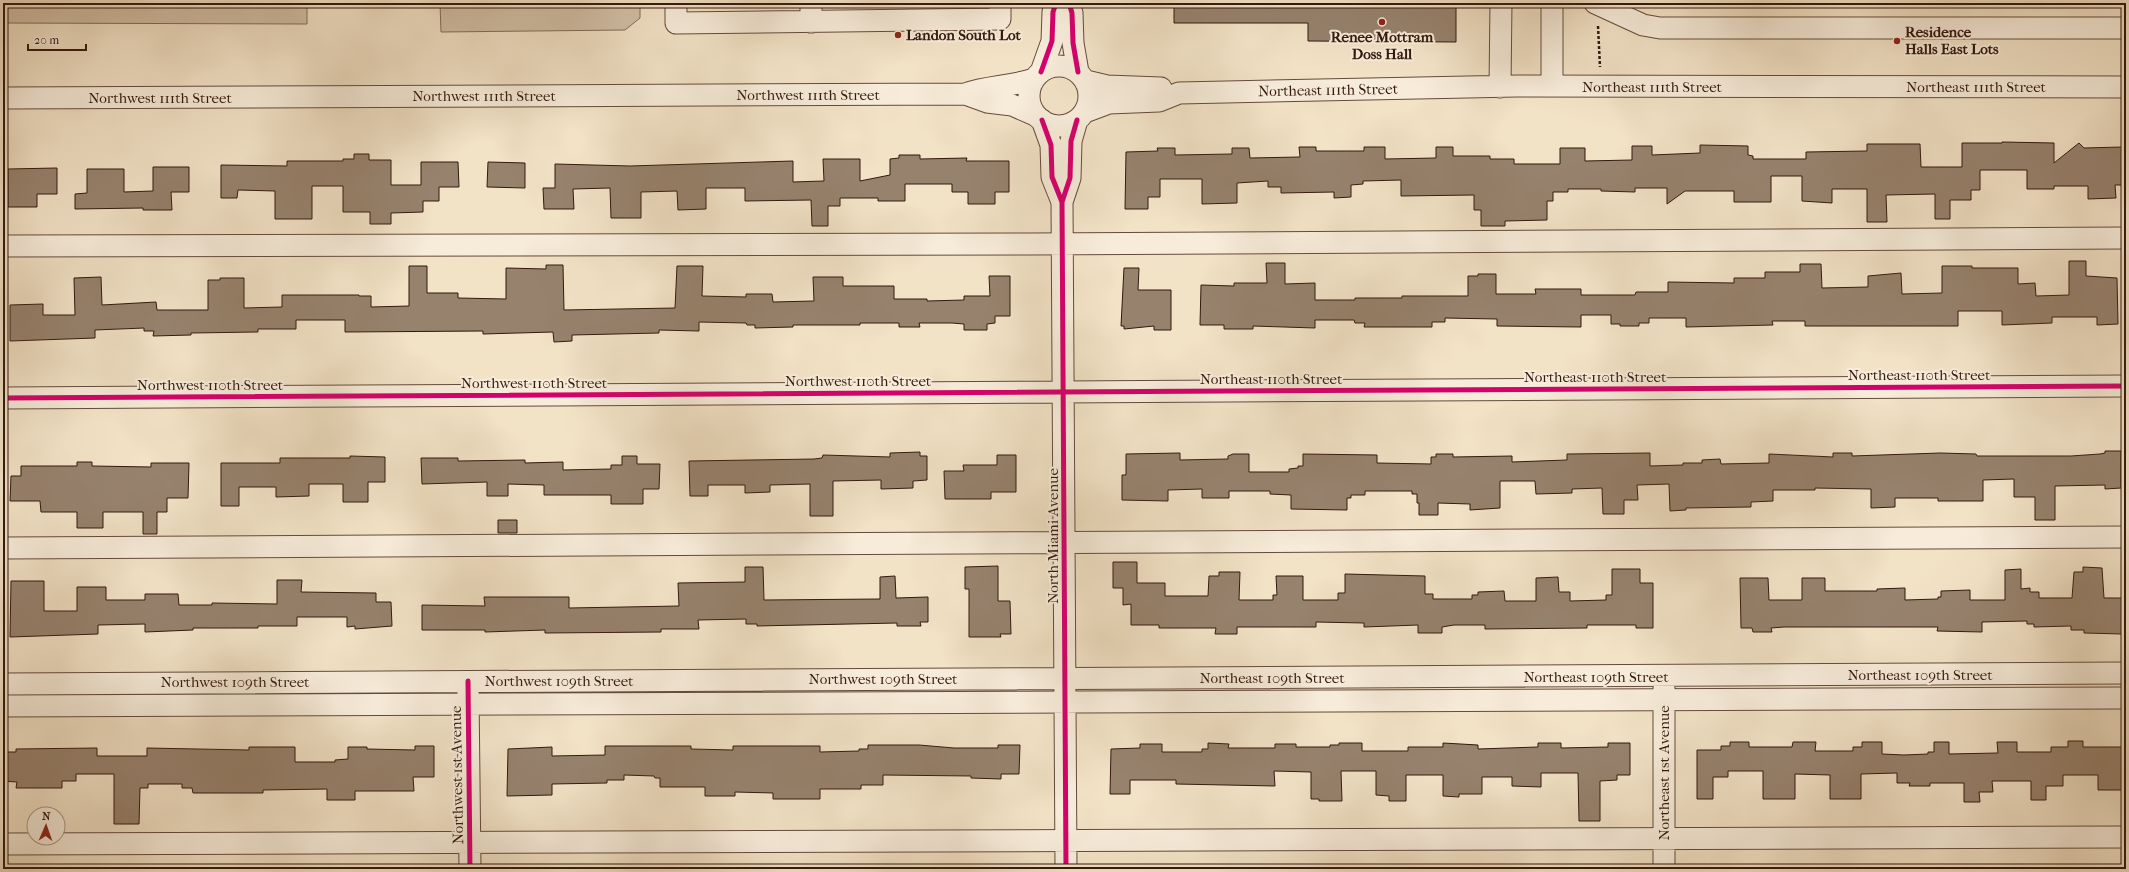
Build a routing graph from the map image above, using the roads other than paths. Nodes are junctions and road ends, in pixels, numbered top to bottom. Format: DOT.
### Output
graph roads {
  1 [pos="676,3"];
  2 [pos="1000,3"];
  3 [pos="1056,3"];
  4 [pos="1069,3"];
  5 [pos="1501,3"];
  6 [pos="1552,4"];
  7 [pos="1596,4"];
  8 [pos="811,12"];
  9 [pos="2126,28"];
  10 [pos="1037,76"];
  11 [pos="1082,77"];
  12 [pos="1500,86"];
  13 [pos="1552,86"];
  14 [pos="2126,87"];
  15 [pos="1179,93"];
  16 [pos="965,94"];
  17 [pos="3,98"];
  18 [pos="1081,116"];
  19 [pos="1039,118"];
  20 [pos="1062,202"];
  21 [pos="2126,238"];
  22 [pos="1063,244"];
  23 [pos="3,246"];
  24 [pos="2126,386"];
  25 [pos="1064,392"];
  26 [pos="3,398"];
  27 [pos="2126,537"];
  28 [pos="1065,542"];
  29 [pos="3,548"];
  30 [pos="2016,674"];
  31 [pos="2126,674"];
  32 [pos="1848,675"];
  33 [pos="1459,677"];
  34 [pos="1664,677"];
  35 [pos="1066,678"];
  36 [pos="1306,678"];
  37 [pos="868,679"];
  38 [pos="673,680"];
  39 [pos="468,681"];
  40 [pos="265,682"];
  41 [pos="87,683"];
  42 [pos="3,684"];
  43 [pos="2126,698"];
  44 [pos="2017,699"];
  45 [pos="1664,700"];
  46 [pos="1848,700"];
  47 [pos="1459,701"];
  48 [pos="1306,702"];
  49 [pos="1066,703"];
  50 [pos="468,704"];
  51 [pos="673,704"];
  52 [pos="868,704"];
  53 [pos="265,705"];
  54 [pos="3,706"];
  55 [pos="88,706"];
  56 [pos="2126,837"];
  57 [pos="1664,839"];
  58 [pos="1066,841"];
  59 [pos="470,842"];
  60 [pos="3,844"];
  61 [pos="470,869"];
  62 [pos="1066,869"];
  63 [pos="1664,869"];
  1 -- 8 [label="street"];
  2 -- 8 [label="street"];
  3 -- 10 [label="street"];
  4 -- 11 [label="street"];
  5 -- 12 [label="street"];
  6 -- 13 [label="street"];
  7 -- 9 [label="street"];
  10 -- 11 [label="street"];
  10 -- 16 [label="street, Northwest 111th Street"];
  10 -- 19 [label="street"];
  11 -- 15 [label="street, Northeast 111th Street"];
  11 -- 18 [label="street"];
  12 -- 13 [label="street, Northeast 111th Street"];
  12 -- 15 [label="street, Northeast 111th Street"];
  13 -- 14 [label="street, Northeast 111th Street"];
  15 -- 18 [label="street, Northeast 111th Street"];
  16 -- 17 [label="street, Northwest 111th Street"];
  16 -- 19 [label="street, Northwest 111th Street"];
  18 -- 19 [label="street"];
  18 -- 20 [label="street, North Miami Avenue"];
  19 -- 20 [label="street, North Miami Avenue"];
  20 -- 22 [label="street, North Miami Avenue"];
  21 -- 22 [label="street"];
  22 -- 23 [label="street"];
  22 -- 25 [label="street, North Miami Avenue"];
  24 -- 25 [label="street, Northeast 110th Street"];
  25 -- 26 [label="street, Northwest 110th Street"];
  25 -- 28 [label="street, North Miami Avenue"];
  27 -- 28 [label="street"];
  28 -- 29 [label="street"];
  28 -- 35 [label="street, North Miami Avenue"];
  30 -- 31 [label="street, Northeast 109th Street"];
  30 -- 32 [label="street, Northeast 109th Street"];
  30 -- 44 [label="street"];
  32 -- 34 [label="street, Northeast 109th Street"];
  32 -- 46 [label="street"];
  33 -- 34 [label="street, Northeast 109th Street"];
  33 -- 36 [label="street, Northeast 109th Street"];
  33 -- 47 [label="street"];
  34 -- 45 [label="street, Northeast 1st Avenue"];
  35 -- 36 [label="street, Northeast 109th Street"];
  35 -- 37 [label="street, Northwest 109th Street"];
  35 -- 49 [label="street, North Miami Avenue"];
  36 -- 48 [label="street"];
  37 -- 38 [label="street, Northwest 109th Street"];
  37 -- 52 [label="street"];
  38 -- 39 [label="street, Northwest 109th Street"];
  38 -- 51 [label="street"];
  39 -- 40 [label="street, Northwest 109th Street"];
  39 -- 50 [label="street, Northwest 1st Avenue"];
  40 -- 41 [label="street, Northwest 109th Street"];
  40 -- 53 [label="street"];
  41 -- 42 [label="street, Northwest 109th Street"];
  41 -- 55 [label="street"];
  43 -- 44 [label="street, Northeast 109th Street"];
  44 -- 46 [label="street, Northeast 109th Street"];
  45 -- 46 [label="street, Northeast 109th Street"];
  45 -- 47 [label="street, Northeast 109th Street"];
  45 -- 57 [label="street, Northeast 1st Avenue"];
  47 -- 48 [label="street, Northeast 109th Street"];
  48 -- 49 [label="street, Northeast 109th Street"];
  49 -- 52 [label="street, Northwest 109th Street"];
  49 -- 58 [label="street, North Miami Avenue"];
  50 -- 51 [label="street, Northwest 109th Street"];
  50 -- 53 [label="street, Northwest 109th Street"];
  50 -- 59 [label="street, Northwest 1st Avenue"];
  51 -- 52 [label="street, Northwest 109th Street"];
  53 -- 55 [label="street, Northwest 109th Street"];
  54 -- 55 [label="street, Northwest 109th Street"];
  56 -- 57 [label="street"];
  57 -- 58 [label="street"];
  57 -- 63 [label="street, Northeast 1st Avenue"];
  58 -- 59 [label="street"];
  58 -- 62 [label="street, North Miami Avenue"];
  59 -- 60 [label="street"];
  59 -- 61 [label="street, Northwest 1st Avenue"];
}
